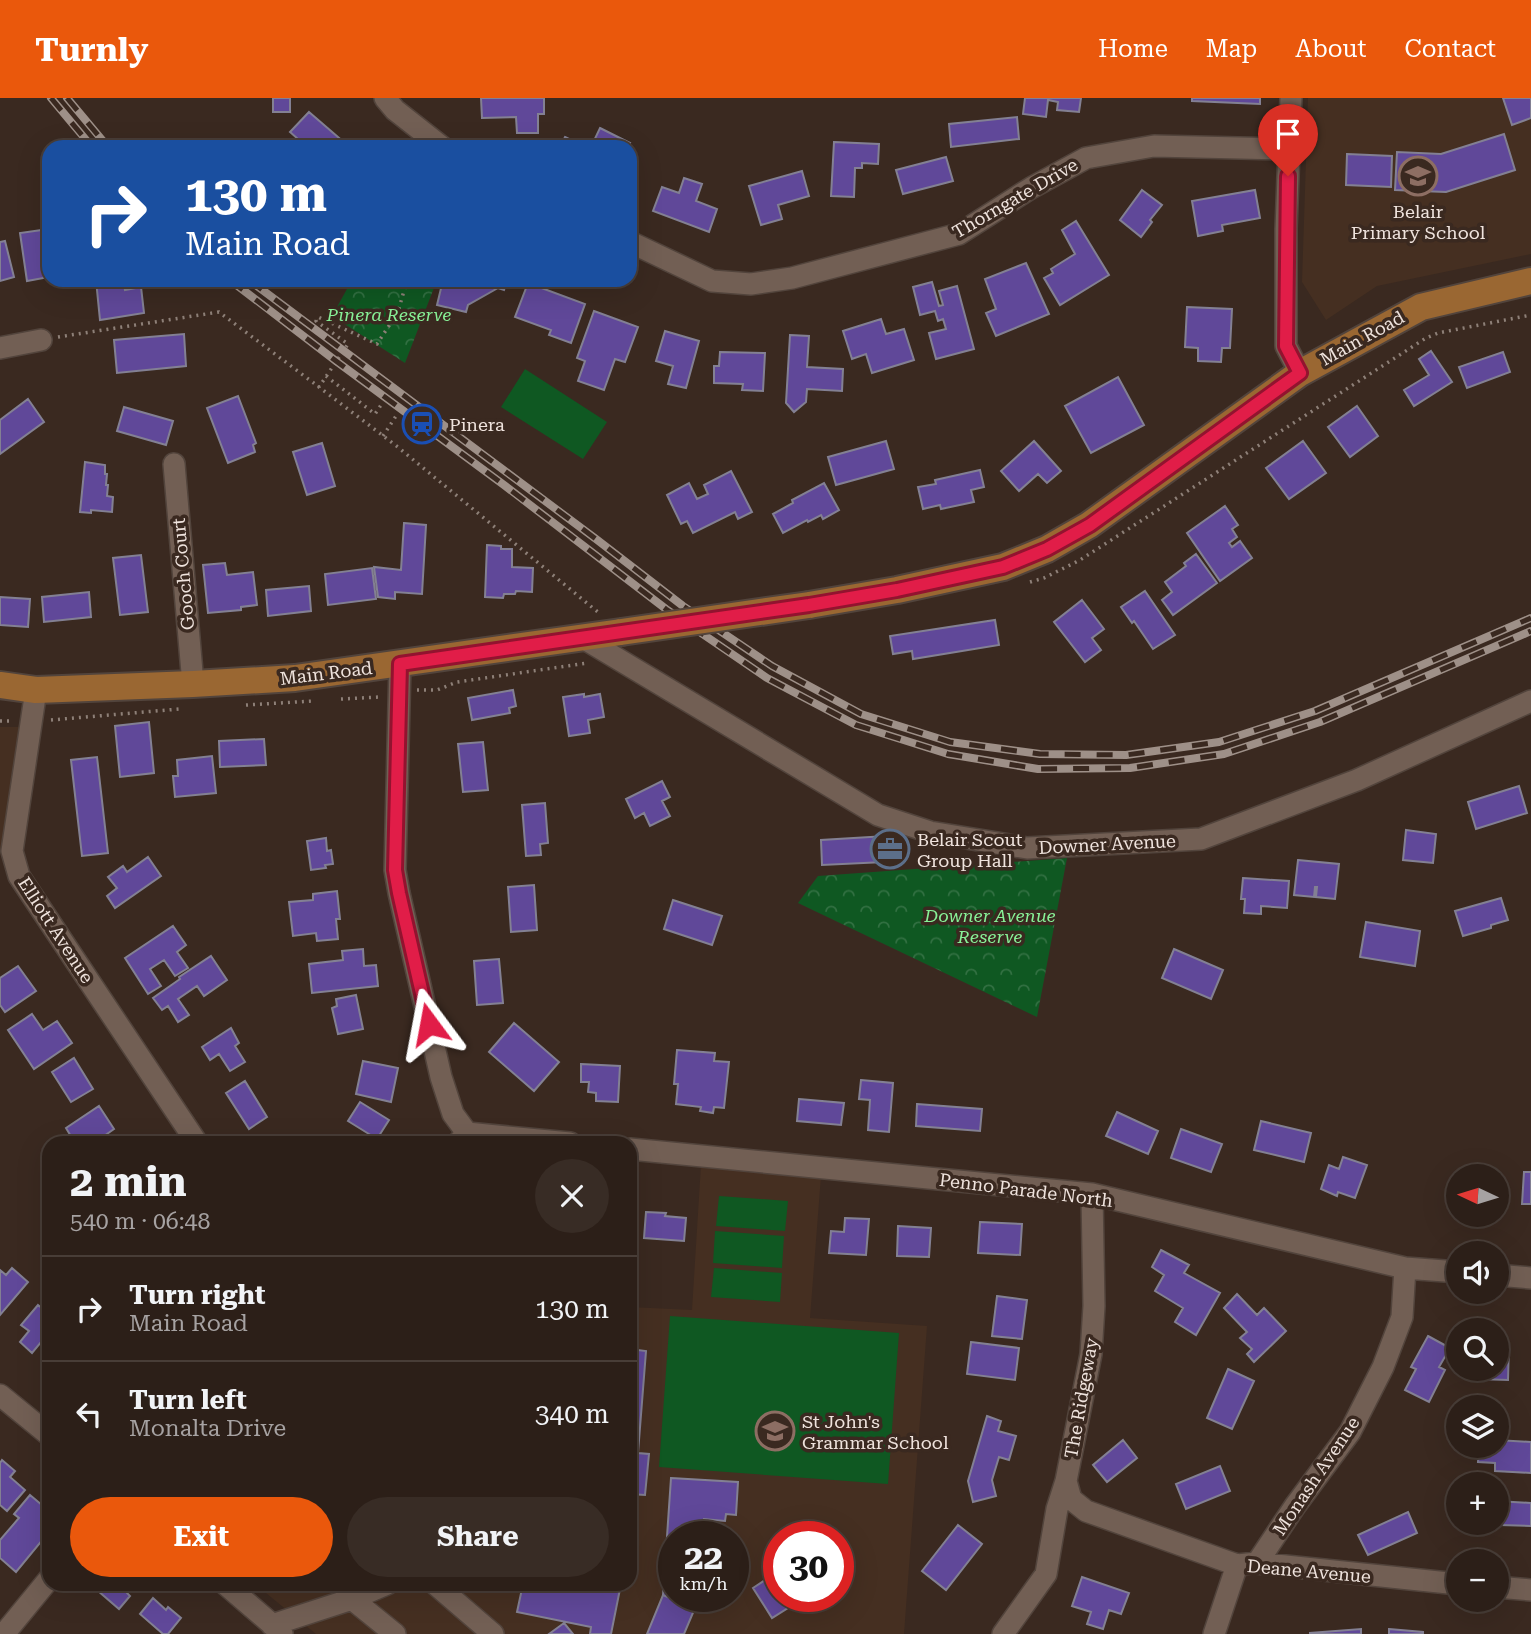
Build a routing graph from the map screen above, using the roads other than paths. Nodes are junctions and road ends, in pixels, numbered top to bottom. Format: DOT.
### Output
graph roads {
  1 [pos="385,98"];
  2 [pos="1291,98"];
  3 [pos="433,140"];
  4 [pos="1288,149"];
  5 [pos="637,245"];
  6 [pos="1531,281"];
  7 [pos="41,340"];
  8 [pos="0,348"];
  9 [pos="1300,373"];
  10 [pos="174,464"];
  11 [pos="583,638"];
  12 [pos="400,664"];
  13 [pos="0,685"];
  14 [pos="36,690"];
  15 [pos="189,696"];
  16 [pos="1531,701"];
  17 [pos="192,1136"];
  18 [pos="462,1136"];
  19 [pos="637,1150"];
  20 [pos="1092,1194"];
  21 [pos="1405,1268"];
  22 [pos="1446,1271"];
  23 [pos="1509,1276"];
  24 [pos="1531,1278"];
  25 [pos="0,1395"];
  26 [pos="42,1430"];
  27 [pos="1066,1481"];
  28 [pos="1086,1511"];
  29 [pos="1247,1564"];
  30 [pos="1446,1583"];
  31 [pos="42,1588"];
  32 [pos="1509,1588"];
  33 [pos="1531,1590"];
  34 [pos="233,1591"];
  35 [pos="371,1591"];
  36 [pos="443,1591"];
  37 [pos="352,1599"];
  38 [pos="278,1629"];
  39 [pos="4,1634"];
  40 [pos="395,1634"];
  41 [pos="493,1634"];
  42 [pos="1003,1634"];
  43 [pos="1214,1634"];
  1 -- 3 [label="street"];
  2 -- 4 [label="street"];
  4 -- 5 [label="street, Thorngate Drive"];
  4 -- 9 [label="street"];
  6 -- 9 [label="main road, Main Road"];
  7 -- 8 [label="street"];
  9 -- 11 [label="main road, Main Road, bridge"];
  10 -- 15 [label="street, Gooch Court"];
  11 -- 12 [label="main road, Main Road"];
  11 -- 16 [label="street, Downer Avenue"];
  12 -- 15 [label="main road, Main Road"];
  12 -- 18 [label="street"];
  13 -- 14 [label="main road, Main Road"];
  14 -- 15 [label="main road, Main Road"];
  14 -- 17 [label="street, Elliott Avenue"];
  19 -- 20 [label="street, Penno Parade North"];
  20 -- 21 [label="street, Penno Parade North"];
  20 -- 27 [label="street, The Ridgeway"];
  21 -- 22 [label="street, Penno Parade North"];
  21 -- 29 [label="street, Monash Avenue"];
  23 -- 24 [label="street"];
  25 -- 26 [label="street"];
  27 -- 28 [label="street, The Ridgeway"];
  27 -- 42 [label="street"];
  28 -- 29 [label="street, Deane Avenue"];
  29 -- 30 [label="street, Deane Avenue"];
  29 -- 43 [label="street, Monash Avenue"];
  31 -- 39 [label="street"];
  32 -- 33 [label="street"];
  34 -- 38 [label="street"];
  35 -- 37 [label="street"];
  36 -- 41 [label="street"];
  37 -- 38 [label="street"];
  37 -- 40 [label="street"];
}
